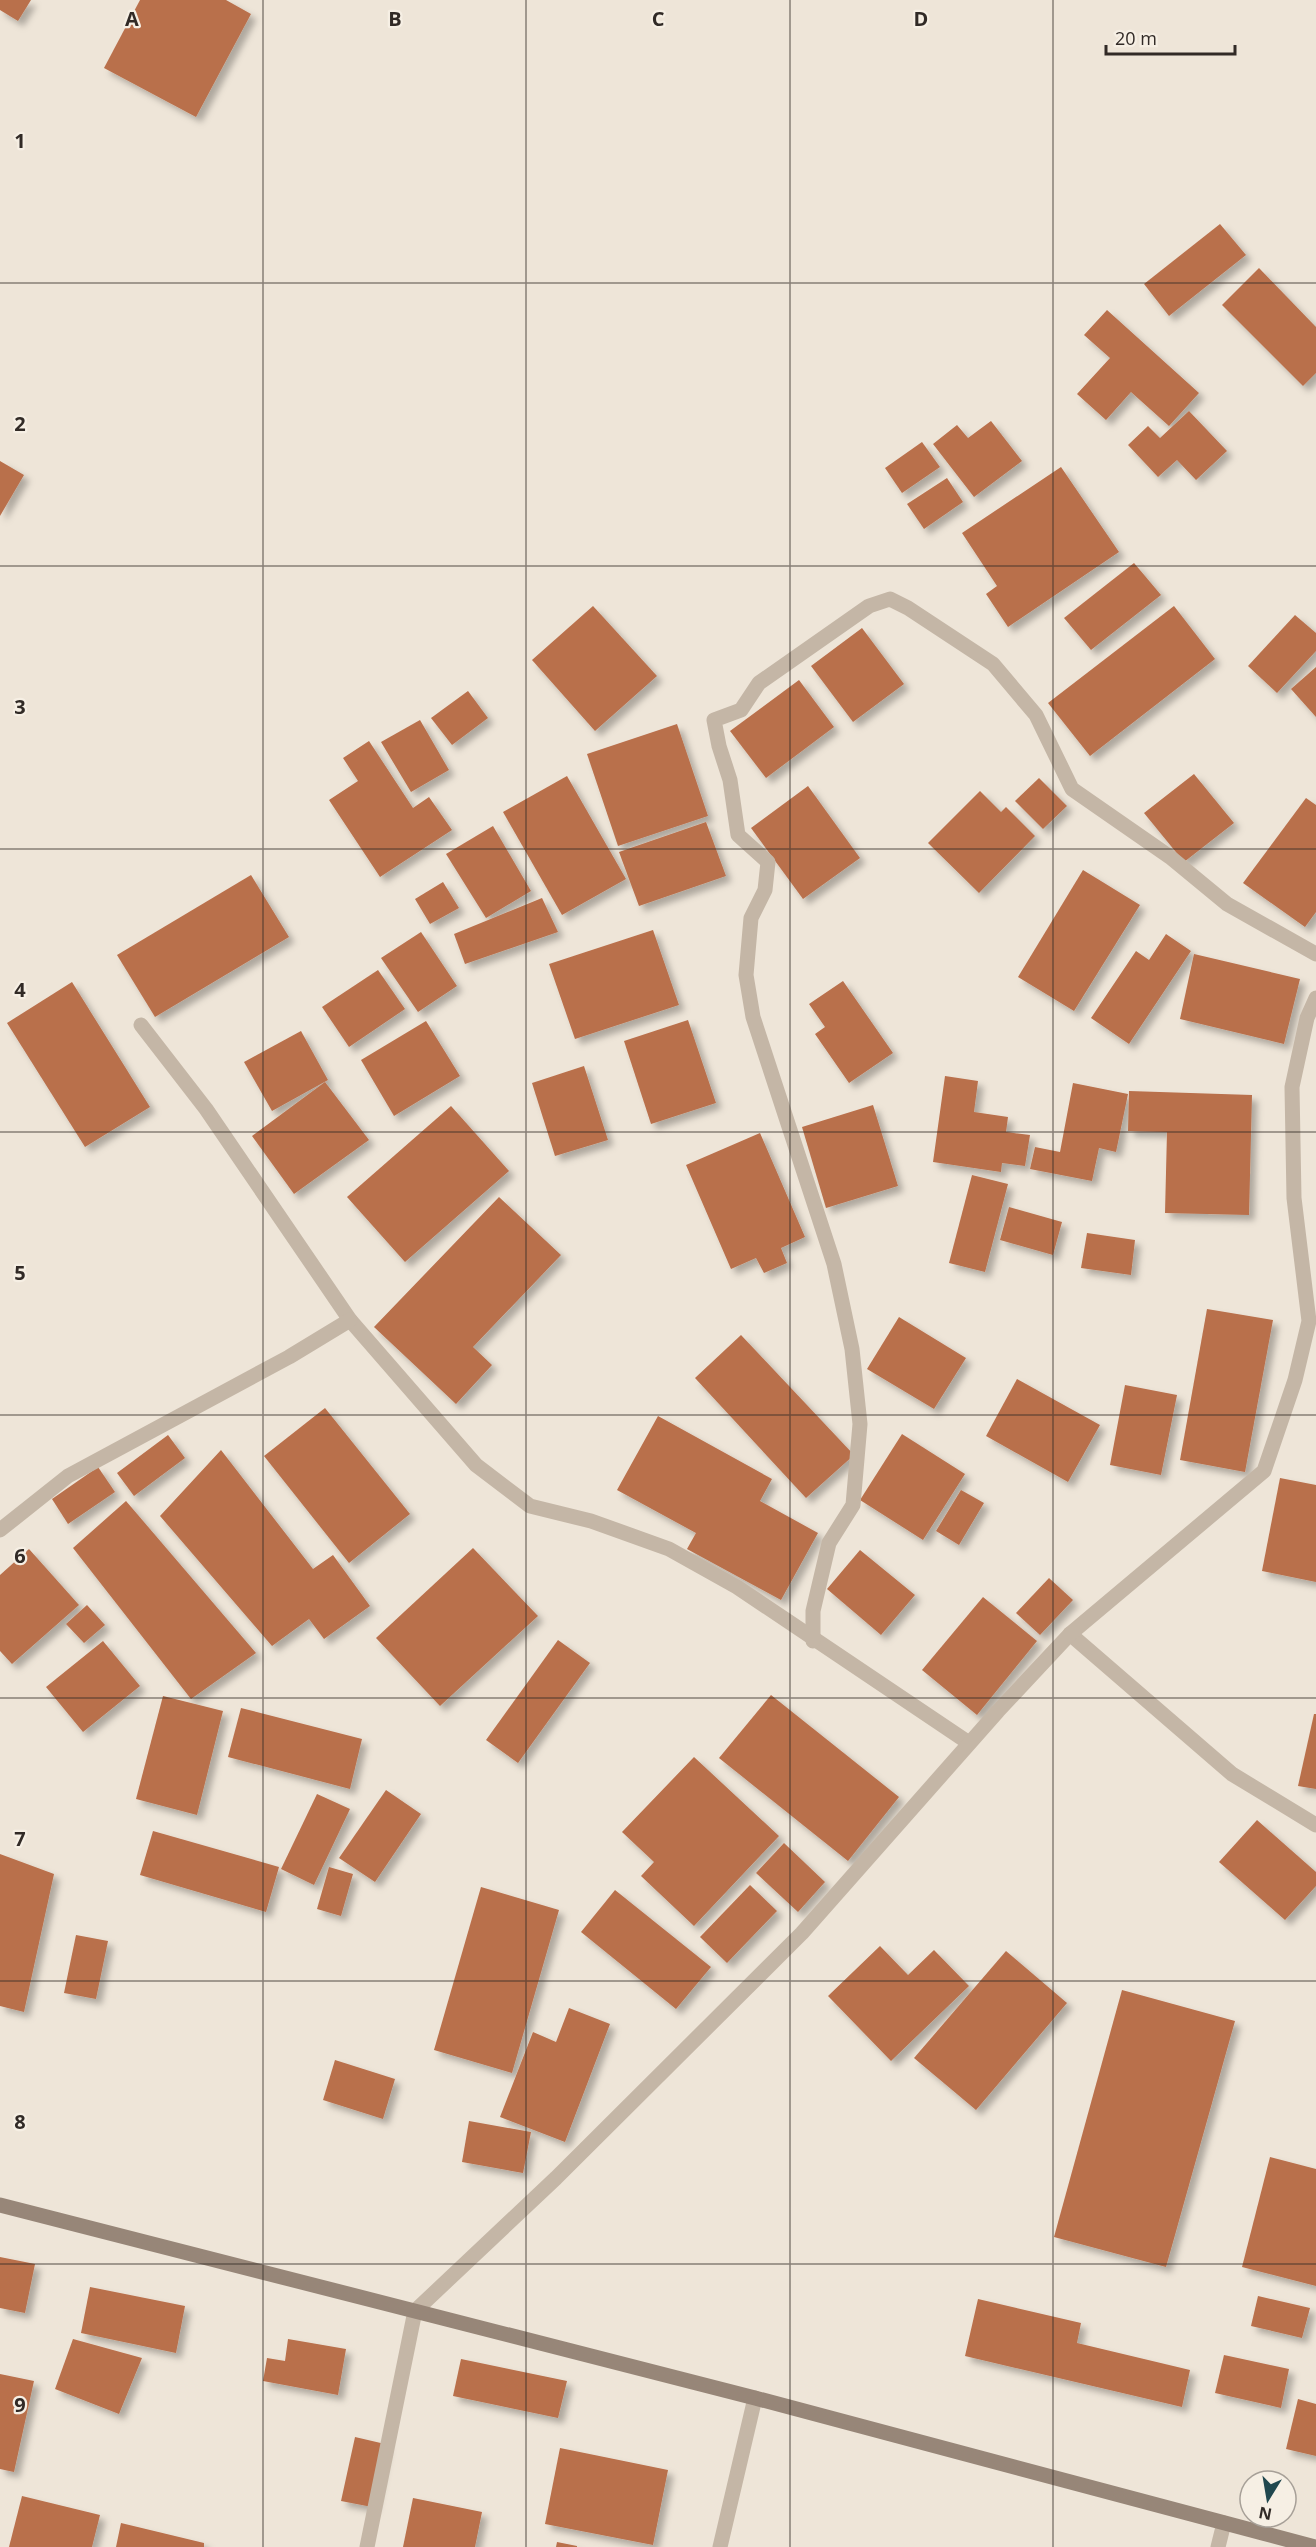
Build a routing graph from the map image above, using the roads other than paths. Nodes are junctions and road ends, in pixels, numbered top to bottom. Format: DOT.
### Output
graph roads {
  1 [pos="1316,954"];
  2 [pos="1316,998"];
  3 [pos="141,1024"];
  4 [pos="350,1320"];
  5 [pos="1312,1322"];
  6 [pos="0,1530"];
  7 [pos="1070,1634"];
  8 [pos="813,1641"];
  9 [pos="969,1743"];
  10 [pos="1316,1825"];
  11 [pos="0,2205"];
  12 [pos="415,2311"];
  13 [pos="755,2398"];
  14 [pos="1224,2523"];
  15 [pos="367,2547"];
  16 [pos="720,2547"];
  17 [pos="1218,2547"];
  18 [pos="1315,2547"];
  1 -- 8 [label="street"];
  2 -- 5 [label="street"];
  3 -- 4 [label="street"];
  4 -- 6 [label="street"];
  4 -- 8 [label="street"];
  5 -- 7 [label="street"];
  7 -- 9 [label="street"];
  7 -- 10 [label="street"];
  8 -- 9 [label="street"];
  9 -- 12 [label="street"];
  11 -- 12 [label="main road"];
  12 -- 13 [label="main road"];
  12 -- 15 [label="street"];
  13 -- 14 [label="main road"];
  13 -- 16 [label="street"];
  14 -- 17 [label="street"];
  14 -- 18 [label="main road"];
}
